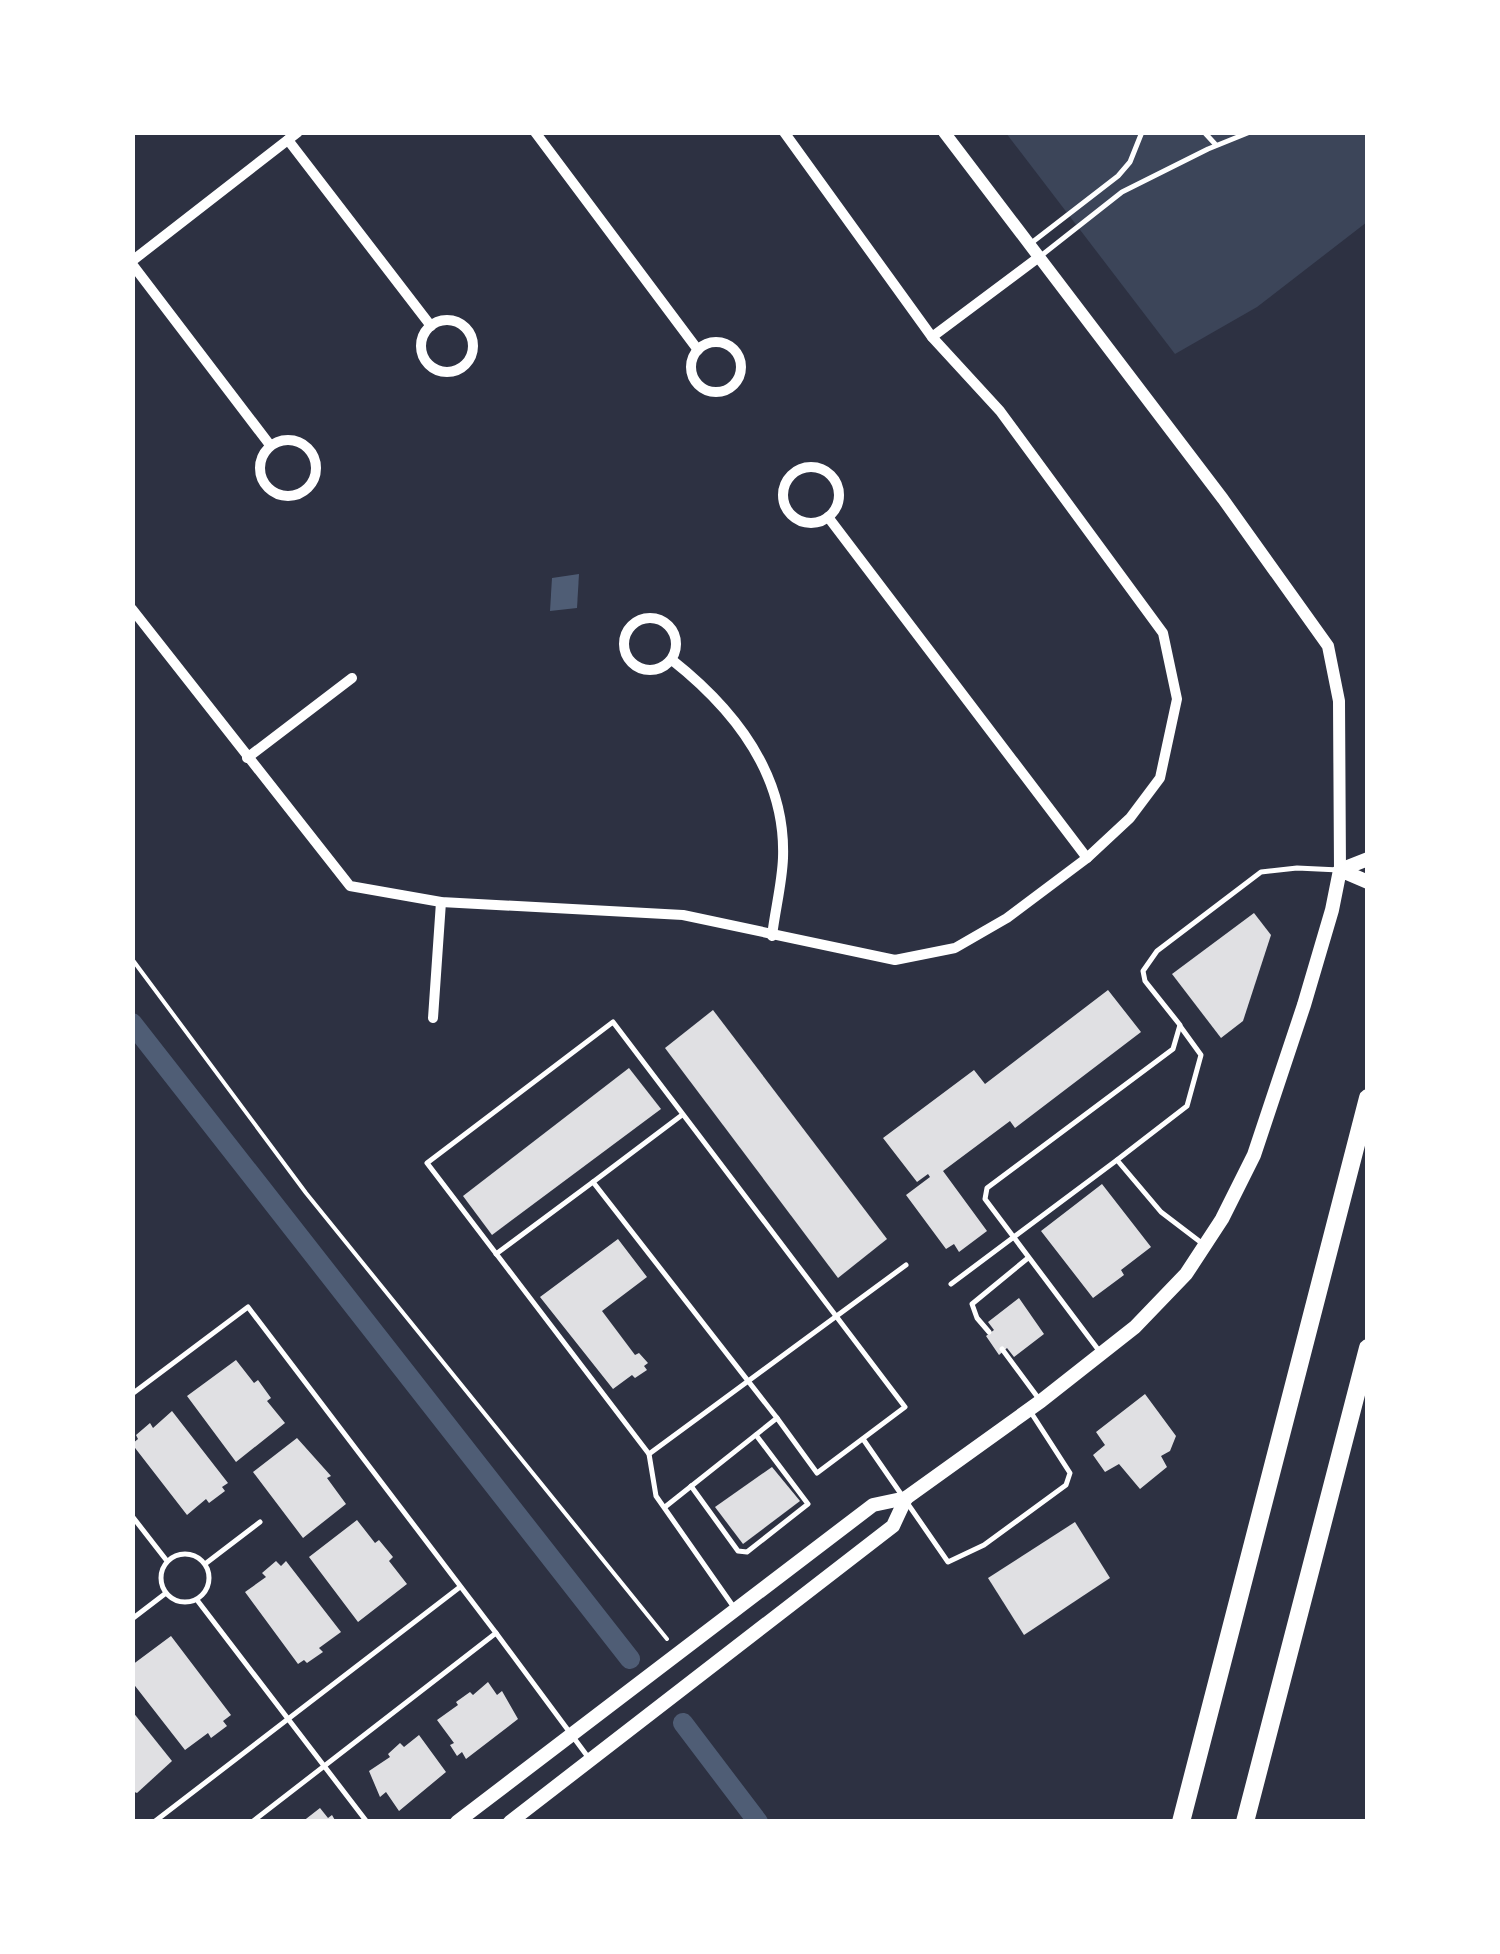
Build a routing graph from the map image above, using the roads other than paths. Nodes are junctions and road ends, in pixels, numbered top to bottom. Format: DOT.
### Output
graph roads {
  1 [pos="535,132"];
  2 [pos="784,132"];
  3 [pos="944,132"];
  4 [pos="1142,132"];
  5 [pos="1204,132"];
  6 [pos="1250,132"];
  7 [pos="293,136"];
  8 [pos="1216,146"];
  9 [pos="1029,245"];
  10 [pos="1039,258"];
  11 [pos="132,262"];
  12 [pos="430,326"];
  13 [pos="932,337"];
  14 [pos="698,350"];
  15 [pos="270,446"];
  16 [pos="828,518"];
  17 [pos="132,610"];
  18 [pos="672,660"];
  19 [pos="352,678"];
  20 [pos="247,758"];
  21 [pos="1087,858"];
  22 [pos="1368,859"];
  23 [pos="1340,870"];
  24 [pos="1368,882"];
  25 [pos="441,902"];
  26 [pos="772,936"];
  27 [pos="433,1018"];
  28 [pos="1180,1025"];
  29 [pos="1368,1098"];
  30 [pos="683,1114"];
  31 [pos="1117,1160"];
  32 [pos="592,1182"];
  33 [pos="1014,1238"];
  34 [pos="1205,1246"];
  35 [pos="496,1254"];
  36 [pos="1028,1258"];
  37 [pos="906,1265"];
  38 [pos="952,1284"];
  39 [pos="837,1317"];
  40 [pos="989,1332"];
  41 [pos="1368,1348"];
  42 [pos="1002,1349"];
  43 [pos="1102,1355"];
  44 [pos="749,1381"];
  45 [pos="132,1394"];
  46 [pos="1035,1405"];
  47 [pos="777,1418"];
  48 [pos="756,1435"];
  49 [pos="863,1439"];
  50 [pos="649,1454"];
  51 [pos="692,1486"];
  52 [pos="906,1498"];
  53 [pos="665,1507"];
  54 [pos="132,1516"];
  55 [pos="260,1522"];
  56 [pos="167,1560"];
  57 [pos="205,1564"];
  58 [pos="460,1587"];
  59 [pos="166,1593"];
  60 [pos="197,1600"];
  61 [pos="734,1609"];
  62 [pos="132,1620"];
  63 [pos="496,1633"];
  64 [pos="287,1718"];
  65 [pos="572,1734"];
  66 [pos="589,1759"];
  67 [pos="324,1767"];
  68 [pos="154,1822"];
  69 [pos="252,1822"];
  70 [pos="367,1822"];
  71 [pos="456,1822"];
  72 [pos="510,1822"];
  73 [pos="1180,1822"];
  74 [pos="1246,1822"];
  1 -- 14 [label="street"];
  2 -- 13 [label="street"];
  3 -- 9 [label="street"];
  4 -- 9 [label="lane"];
  5 -- 8 [label="lane"];
  6 -- 8 [label="lane"];
  7 -- 11 [label="street"];
  7 -- 12 [label="street"];
  8 -- 10 [label="lane"];
  9 -- 10 [label="street"];
  10 -- 13 [label="street"];
  10 -- 23 [label="street"];
  11 -- 15 [label="street"];
  12 -- 12 [label="street"];
  13 -- 21 [label="street"];
  14 -- 14 [label="street"];
  15 -- 15 [label="street"];
  16 -- 16 [label="street"];
  16 -- 21 [label="street"];
  17 -- 20 [label="street"];
  18 -- 18 [label="street"];
  18 -- 26 [label="street"];
  19 -- 20 [label="street"];
  20 -- 25 [label="street"];
  21 -- 26 [label="street"];
  22 -- 23 [label="main road"];
  23 -- 24 [label="main road"];
  23 -- 28 [label="lane"];
  23 -- 34 [label="main road"];
  25 -- 26 [label="street"];
  25 -- 27 [label="street"];
  28 -- 31 [label="lane"];
  28 -- 33 [label="lane"];
  29 -- 73 [label="highway"];
  30 -- 32 [label="lane"];
  30 -- 35 [label="lane"];
  30 -- 39 [label="lane"];
  31 -- 33 [label="lane"];
  31 -- 34 [label="lane"];
  32 -- 35 [label="lane"];
  32 -- 44 [label="lane"];
  33 -- 36 [label="lane"];
  33 -- 38 [label="lane"];
  34 -- 43 [label="main road"];
  35 -- 50 [label="lane"];
  36 -- 40 [label="lane"];
  36 -- 43 [label="lane"];
  37 -- 39 [label="lane"];
  39 -- 44 [label="lane"];
  39 -- 49 [label="lane"];
  41 -- 74 [label="highway"];
  42 -- 46 [label="lane"];
  43 -- 46 [label="main road"];
  44 -- 47 [label="lane"];
  44 -- 50 [label="lane"];
  45 -- 58 [label="lane"];
  46 -- 52 [label="main road"];
  46 -- 52 [label="lane"];
  47 -- 48 [label="lane"];
  47 -- 49 [label="lane"];
  48 -- 51 [label="lane"];
  48 -- 51 [label="lane"];
  49 -- 52 [label="lane"];
  50 -- 53 [label="lane"];
  51 -- 53 [label="lane"];
  52 -- 61 [label="main road"];
  52 -- 66 [label="main road"];
  53 -- 61 [label="lane"];
  54 -- 56 [label="lane"];
  55 -- 57 [label="lane"];
  56 -- 57 [label="lane"];
  56 -- 59 [label="lane"];
  57 -- 60 [label="lane"];
  58 -- 63 [label="lane"];
  58 -- 64 [label="lane"];
  59 -- 60 [label="lane"];
  59 -- 62 [label="lane"];
  60 -- 64 [label="lane"];
  61 -- 65 [label="main road"];
  63 -- 65 [label="lane"];
  63 -- 67 [label="lane"];
  64 -- 67 [label="lane"];
  64 -- 68 [label="lane"];
  65 -- 66 [label="lane"];
  65 -- 71 [label="main road"];
  66 -- 72 [label="main road"];
  67 -- 69 [label="lane"];
  67 -- 70 [label="lane"];
}
